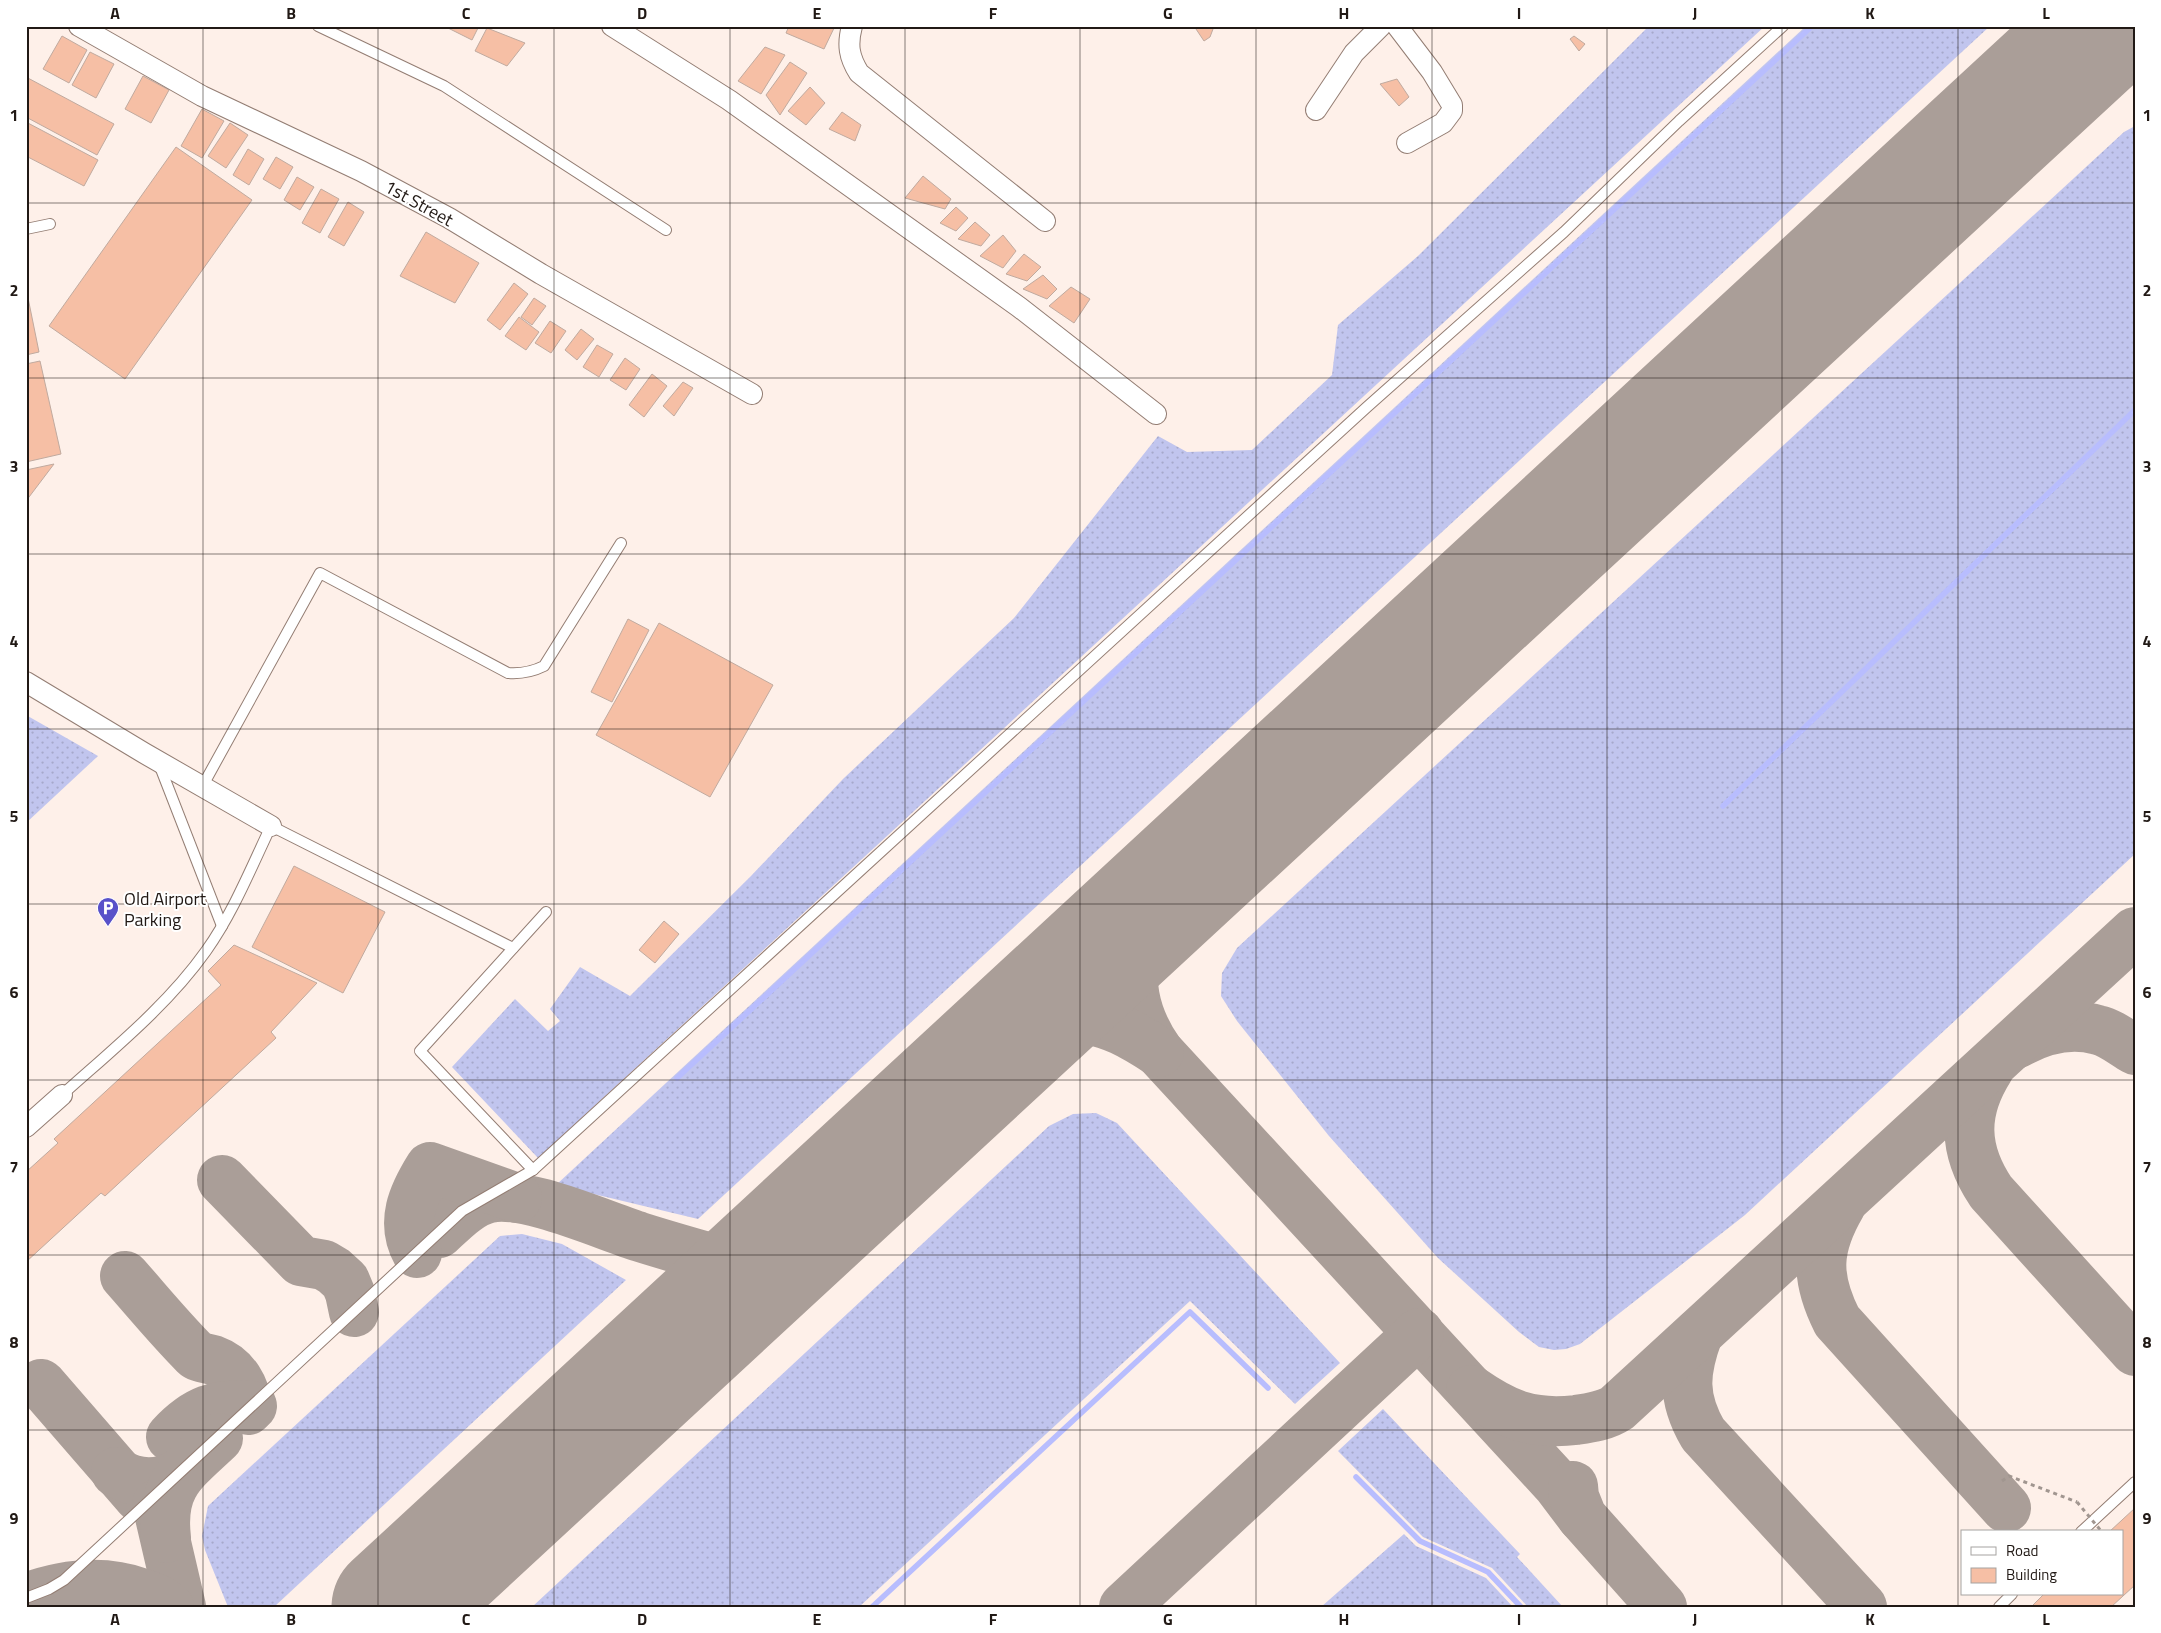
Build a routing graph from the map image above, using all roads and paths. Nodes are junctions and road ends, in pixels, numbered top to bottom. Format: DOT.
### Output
graph roads {
  1 [pos="79,26"];
  2 [pos="318,26"];
  3 [pos="612,26"];
  4 [pos="852,26"];
  5 [pos="1381,26"];
  6 [pos="1397,26"];
  7 [pos="1783,26"];
  8 [pos="1316,110"];
  9 [pos="1407,144"];
  10 [pos="1045,221"];
  11 [pos="50,224"];
  12 [pos="26,229"];
  13 [pos="666,230"];
  14 [pos="752,394"];
  15 [pos="1156,414"];
  16 [pos="621,543"];
  17 [pos="26,682"];
  18 [pos="157,761"];
  19 [pos="202,786"];
  20 [pos="271,826"];
  21 [pos="546,912"];
  22 [pos="222,926"];
  23 [pos="513,948"];
  24 [pos="62,1096"];
  25 [pos="26,1127"];
  26 [pos="532,1170"];
  27 [pos="2002,1481"];
  28 [pos="2135,1482"];
  29 [pos="2083,1530"];
  30 [pos="2100,1530"];
  31 [pos="2010,1596"];
  32 [pos="26,1598"];
  33 [pos="1998,1607"];
  1 -- 14 [label="street, 1st Street"];
  2 -- 13 [label="lane"];
  3 -- 15 [label="street"];
  4 -- 10 [label="street"];
  5 -- 8 [label="street"];
  6 -- 9 [label="street"];
  7 -- 26 [label="lane"];
  11 -- 12 [label="lane"];
  16 -- 19 [label="lane"];
  17 -- 18 [label="street"];
  18 -- 19 [label="street"];
  18 -- 22 [label="lane"];
  19 -- 20 [label="street"];
  20 -- 22 [label="lane"];
  20 -- 23 [label="lane"];
  21 -- 23 [label="lane"];
  22 -- 24 [label="lane"];
  23 -- 26 [label="lane"];
  24 -- 25 [label="street"];
  26 -- 32 [label="lane"];
  27 -- 30 [label="path, bridge"];
  28 -- 29 [label="lane"];
  31 -- 33 [label="lane"];
}
